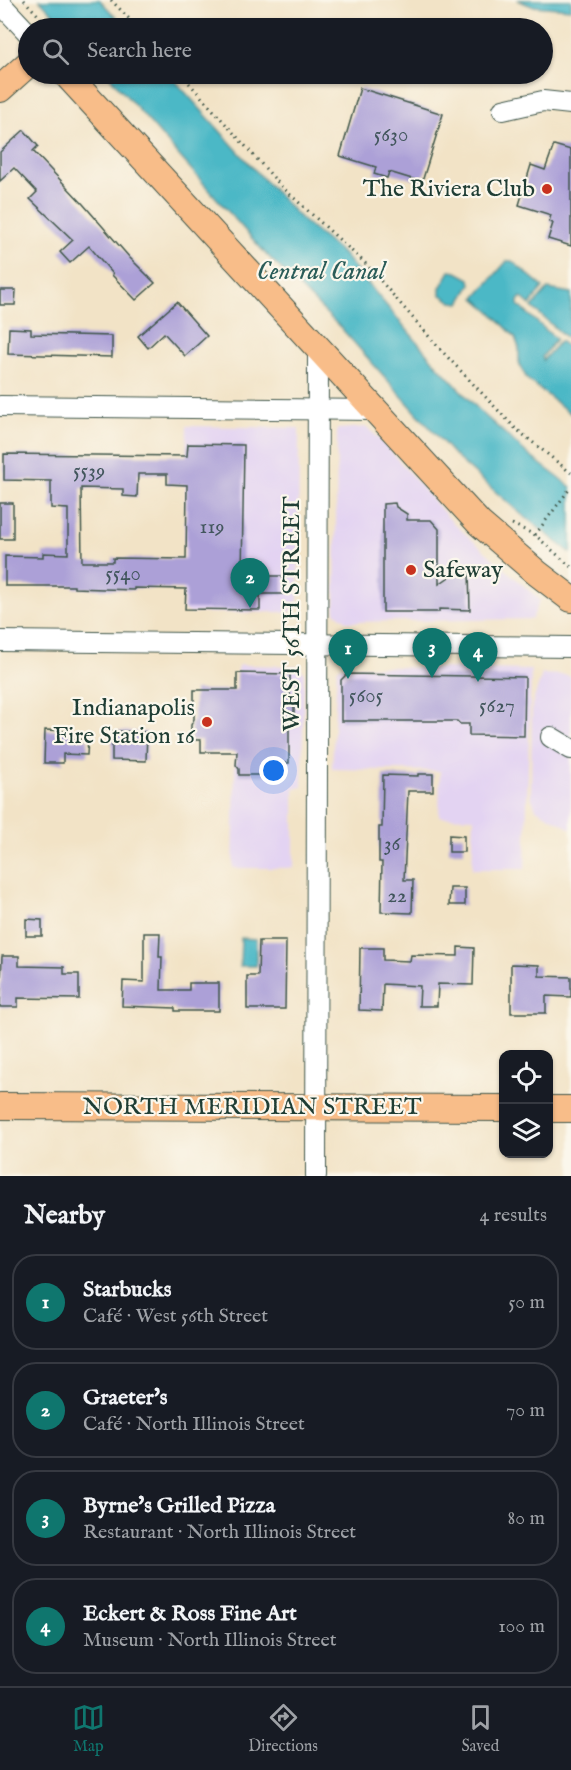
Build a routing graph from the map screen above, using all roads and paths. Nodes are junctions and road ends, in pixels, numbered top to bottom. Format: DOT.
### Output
graph roads {
  1 [pos="24,0"];
  2 [pos="111,0"];
  3 [pos="0,3"];
  4 [pos="41,18"];
  5 [pos="128,18"];
  6 [pos="18,22"];
  7 [pos="18,72"];
  8 [pos="75,84"];
  9 [pos="190,84"];
  10 [pos="0,89"];
  11 [pos="571,104"];
  12 [pos="503,110"];
  13 [pos="318,348"];
  14 [pos="0,406"];
  15 [pos="318,409"];
  16 [pos="375,410"];
  17 [pos="571,473"];
  18 [pos="571,486"];
  19 [pos="571,567"];
  20 [pos="571,599"];
  21 [pos="0,641"];
  22 [pos="318,644"];
  23 [pos="571,647"];
  24 [pos="551,737"];
  25 [pos="571,749"];
  26 [pos="0,1106"];
  27 [pos="316,1108"];
  28 [pos="499,1108"];
  29 [pos="553,1109"];
  30 [pos="571,1109"];
  31 [pos="316,1176"];
  1 -- 4 [label="path"];
  2 -- 5 [label="path"];
  3 -- 6 [label="street"];
  7 -- 10 [label="main road"];
  8 -- 13 [label="main road"];
  9 -- 17 [label="path"];
  11 -- 12 [label="street"];
  13 -- 15 [label="street, WEST 56TH STREET"];
  13 -- 16 [label="main road"];
  14 -- 15 [label="street"];
  15 -- 16 [label="street"];
  15 -- 22 [label="street, WEST 56TH STREET"];
  16 -- 20 [label="main road"];
  18 -- 19 [label="path"];
  21 -- 22 [label="street"];
  22 -- 23 [label="street"];
  22 -- 27 [label="street, WEST 56TH STREET"];
  24 -- 25 [label="street"];
  26 -- 27 [label="main road, NORTH MERIDIAN STREET"];
  27 -- 28 [label="main road, NORTH MERIDIAN STREET"];
  27 -- 31 [label="street, WEST 56TH STREET"];
  29 -- 30 [label="main road"];
}
